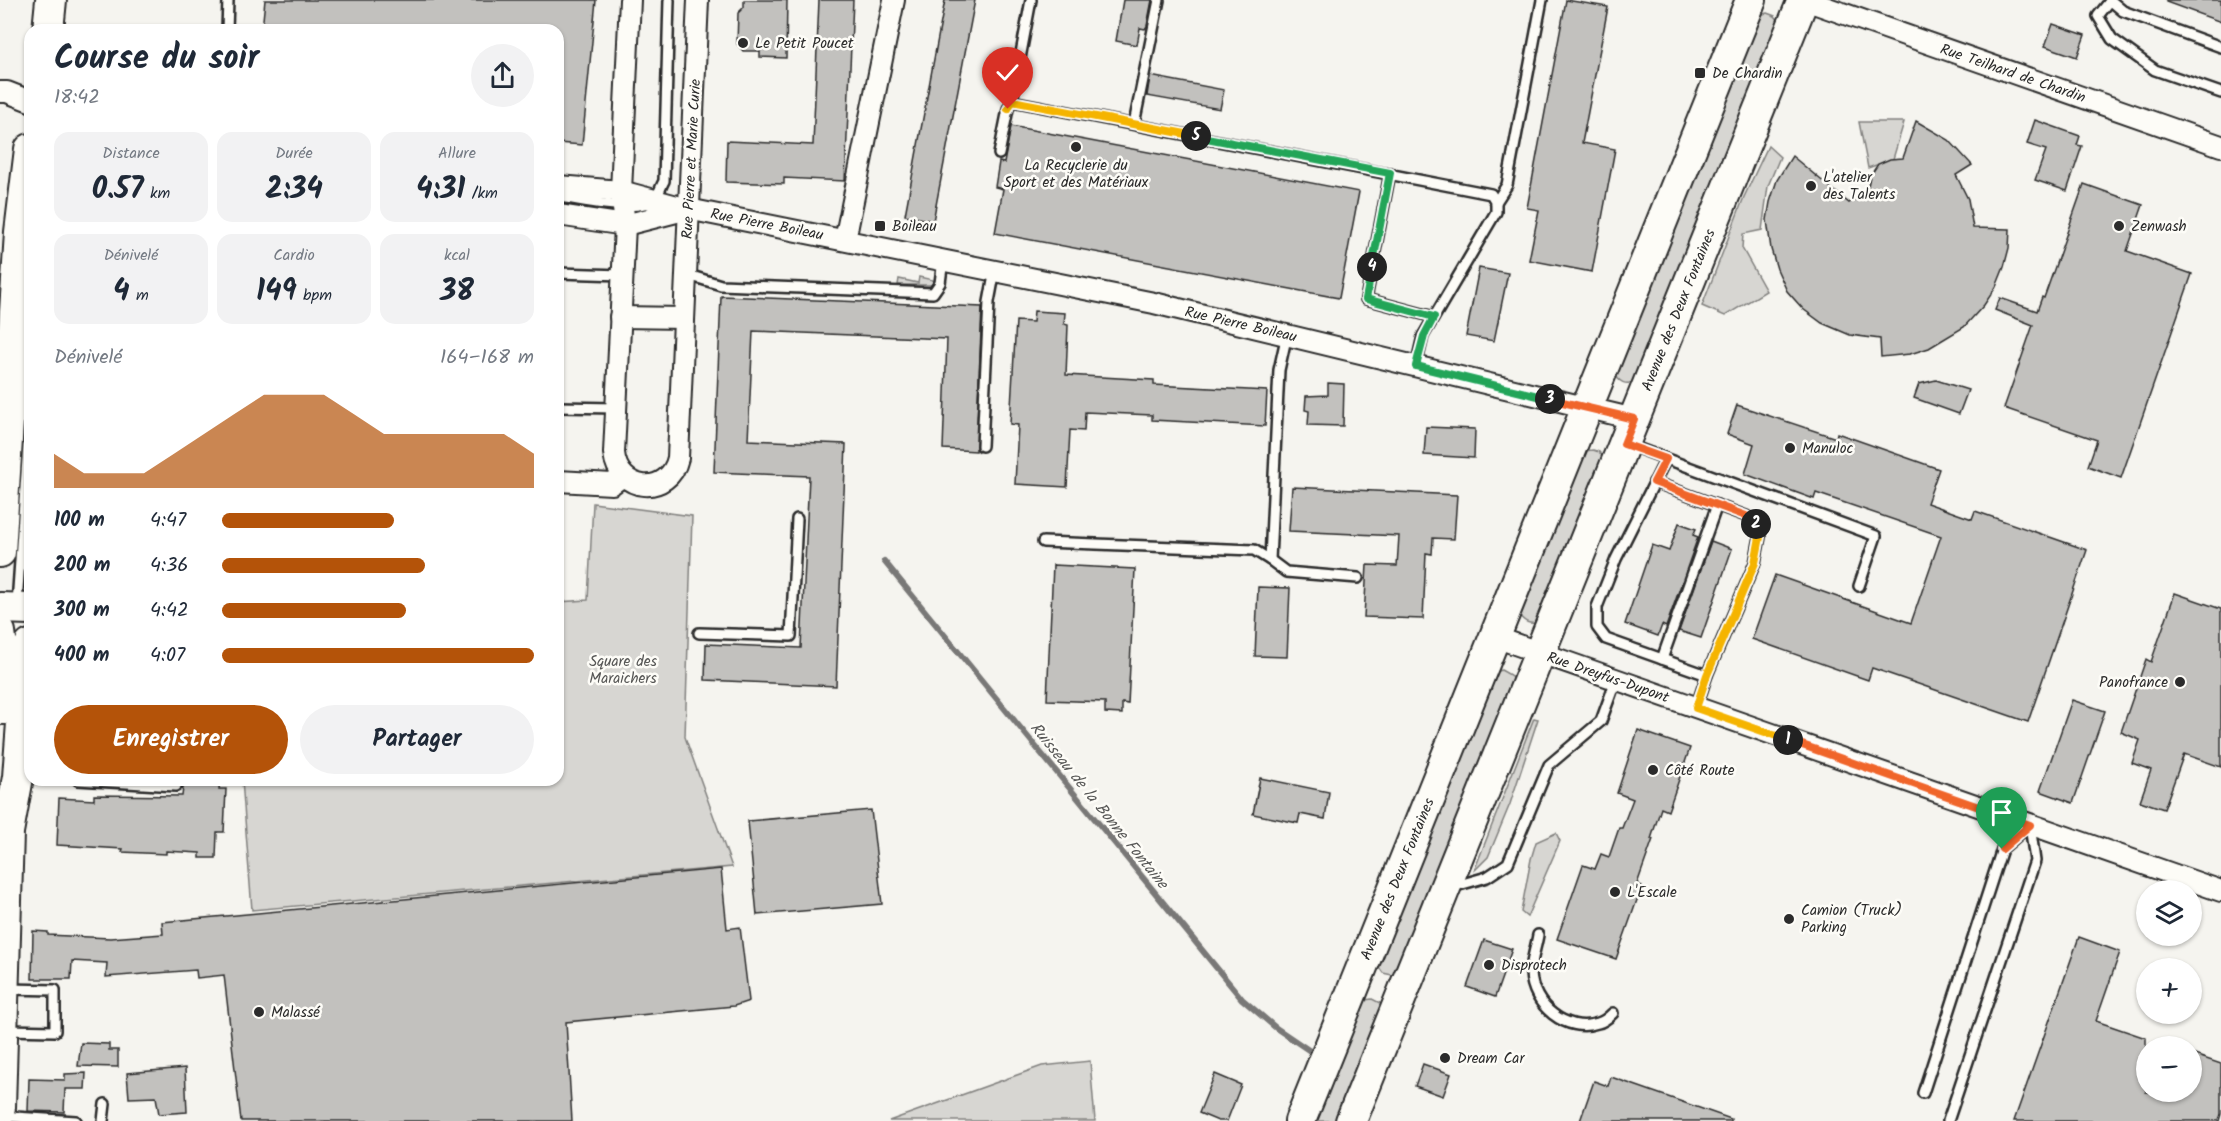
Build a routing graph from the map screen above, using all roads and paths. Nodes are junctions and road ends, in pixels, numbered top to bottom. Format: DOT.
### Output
graph roads {
  1 [pos="51,0"];
  2 [pos="69,0"];
  3 [pos="228,0"];
  4 [pos="630,0"];
  5 [pos="669,0"];
  6 [pos="698,0"];
  7 [pos="894,0"];
  8 [pos="1031,0"];
  9 [pos="1159,0"];
  10 [pos="1542,0"];
  11 [pos="1751,0"];
  12 [pos="1804,0"];
  13 [pos="2110,1"];
  14 [pos="49,24"];
  15 [pos="68,24"];
  16 [pos="227,24"];
  17 [pos="2221,47"];
  18 [pos="0,92"];
  19 [pos="2221,93"];
  20 [pos="24,99"];
  21 [pos="1012,101"];
  22 [pos="1134,124"];
  23 [pos="2221,146"];
  24 [pos="999,154"];
  25 [pos="1390,173"];
  26 [pos="24,188"];
  27 [pos="564,188"];
  28 [pos="564,197"];
  29 [pos="654,199"];
  30 [pos="1497,202"];
  31 [pos="623,207"];
  32 [pos="688,209"];
  33 [pos="564,214"];
  34 [pos="845,240"];
  35 [pos="943,260"];
  36 [pos="995,270"];
  37 [pos="564,273"];
  38 [pos="685,274"];
  39 [pos="622,275"];
  40 [pos="620,317"];
  41 [pos="1434,317"];
  42 [pos="684,318"];
  43 [pos="1287,334"];
  44 [pos="7,336"];
  45 [pos="1416,366"];
  46 [pos="564,407"];
  47 [pos="1586,407"];
  48 [pos="616,408"];
  49 [pos="1629,431"];
  50 [pos="982,446"];
  51 [pos="1666,459"];
  52 [pos="623,476"];
  53 [pos="564,481"];
  54 [pos="1654,482"];
  55 [pos="24,483"];
  56 [pos="1717,505"];
  57 [pos="797,519"];
  58 [pos="1043,542"];
  59 [pos="0,552"];
  60 [pos="1269,560"];
  61 [pos="1358,578"];
  62 [pos="1859,586"];
  63 [pos="11,629"];
  64 [pos="699,633"];
  65 [pos="1495,637"];
  66 [pos="1539,653"];
  67 [pos="1662,659"];
  68 [pos="1707,675"];
  69 [pos="1616,680"];
  70 [pos="1696,708"];
  71 [pos="12,774"];
  72 [pos="2030,825"];
  73 [pos="3,885"];
  74 [pos="1444,890"];
  75 [pos="2221,891"];
  76 [pos="1538,935"];
  77 [pos="3,988"];
  78 [pos="1613,1013"];
  79 [pos="2,1030"];
  80 [pos="0,1085"];
  81 [pos="1923,1093"];
  82 [pos="105,1104"];
  83 [pos="0,1107"];
  84 [pos="0,1116"];
  85 [pos="76,1121"];
  86 [pos="103,1121"];
  87 [pos="1300,1121"];
  88 [pos="1351,1121"];
  89 [pos="1948,1121"];
  1 -- 14 [label="main road"];
  2 -- 15 [label="main road"];
  3 -- 16 [label="lane"];
  4 -- 31 [label="street"];
  5 -- 29 [label="lane"];
  6 -- 32 [label="street, Rue Pierre et Marie Curie"];
  7 -- 34 [label="street"];
  8 -- 21 [label="lane"];
  9 -- 22 [label="lane"];
  10 -- 30 [label="lane"];
  11 -- 47 [label="main road, Avenue des Deux Fontaines"];
  12 -- 23 [label="street, Rue Teilhard de Chardin"];
  12 -- 49 [label="main road, Avenue des Deux Fontaines"];
  13 -- 17 [label="lane"];
  13 -- 19 [label="lane"];
  18 -- 20 [label="street"];
  21 -- 22 [label="lane"];
  21 -- 24 [label="lane"];
  22 -- 25 [label="lane"];
  25 -- 30 [label="lane"];
  25 -- 41 [label="lane"];
  26 -- 44 [label="main road"];
  27 -- 31 [label="street, Rue Pierre Boileau"];
  28 -- 31 [label="lane, Rue Pierre Boileau"];
  29 -- 31 [label="street, Rue Pierre Boileau"];
  29 -- 32 [label="street, Rue Pierre Boileau"];
  30 -- 41 [label="lane"];
  31 -- 32 [label="street, Rue Pierre Boileau"];
  31 -- 33 [label="street, Rue Pierre Boileau"];
  31 -- 39 [label="street"];
  32 -- 34 [label="street, Rue Pierre Boileau"];
  32 -- 38 [label="street, Rue Pierre et Marie Curie"];
  34 -- 35 [label="street, Rue Pierre Boileau"];
  35 -- 36 [label="street, Rue Pierre Boileau"];
  35 -- 38 [label="lane"];
  36 -- 43 [label="street, Rue Pierre Boileau"];
  36 -- 50 [label="lane"];
  37 -- 39 [label="lane"];
  38 -- 42 [label="street, Rue Pierre et Marie Curie"];
  39 -- 40 [label="street"];
  40 -- 42 [label="street"];
  40 -- 48 [label="street"];
  41 -- 45 [label="lane"];
  42 -- 52 [label="street, Rue Pierre et Marie Curie"];
  43 -- 45 [label="street, Rue Pierre Boileau"];
  43 -- 60 [label="lane"];
  44 -- 59 [label="main road"];
  45 -- 47 [label="street, Rue Pierre Boileau"];
  46 -- 48 [label="lane"];
  47 -- 49 [label="street, Rue Pierre Boileau"];
  47 -- 65 [label="main road, Avenue des Deux Fontaines"];
  48 -- 52 [label="street"];
  49 -- 51 [label="lane"];
  49 -- 66 [label="main road, Avenue des Deux Fontaines"];
  51 -- 54 [label="lane"];
  51 -- 62 [label="lane"];
  52 -- 53 [label="street"];
  54 -- 56 [label="lane"];
  54 -- 67 [label="lane"];
  55 -- 63 [label="lane"];
  56 -- 67 [label="lane"];
  56 -- 68 [label="lane"];
  57 -- 64 [label="lane"];
  58 -- 60 [label="lane"];
  60 -- 61 [label="lane"];
  63 -- 71 [label="main road"];
  65 -- 66 [label="street"];
  65 -- 87 [label="main road, Avenue des Deux Fontaines"];
  66 -- 69 [label="street, Rue Dreyfus-Dupont"];
  66 -- 74 [label="main road, Avenue des Deux Fontaines"];
  67 -- 68 [label="lane"];
  68 -- 70 [label="lane"];
  69 -- 70 [label="street, Rue Dreyfus-Dupont"];
  69 -- 74 [label="lane"];
  70 -- 72 [label="street, Rue Dreyfus-Dupont"];
  71 -- 73 [label="main road"];
  72 -- 75 [label="street, Rue Dreyfus-Dupont"];
  72 -- 81 [label="lane"];
  72 -- 89 [label="lane"];
  73 -- 77 [label="main road"];
  74 -- 88 [label="main road, Avenue des Deux Fontaines"];
  76 -- 78 [label="lane"];
  77 -- 79 [label="main road"];
  77 -- 79 [label="lane"];
  79 -- 80 [label="main road"];
  80 -- 83 [label="main road"];
  82 -- 86 [label="lane"];
  84 -- 85 [label="lane"];
}
